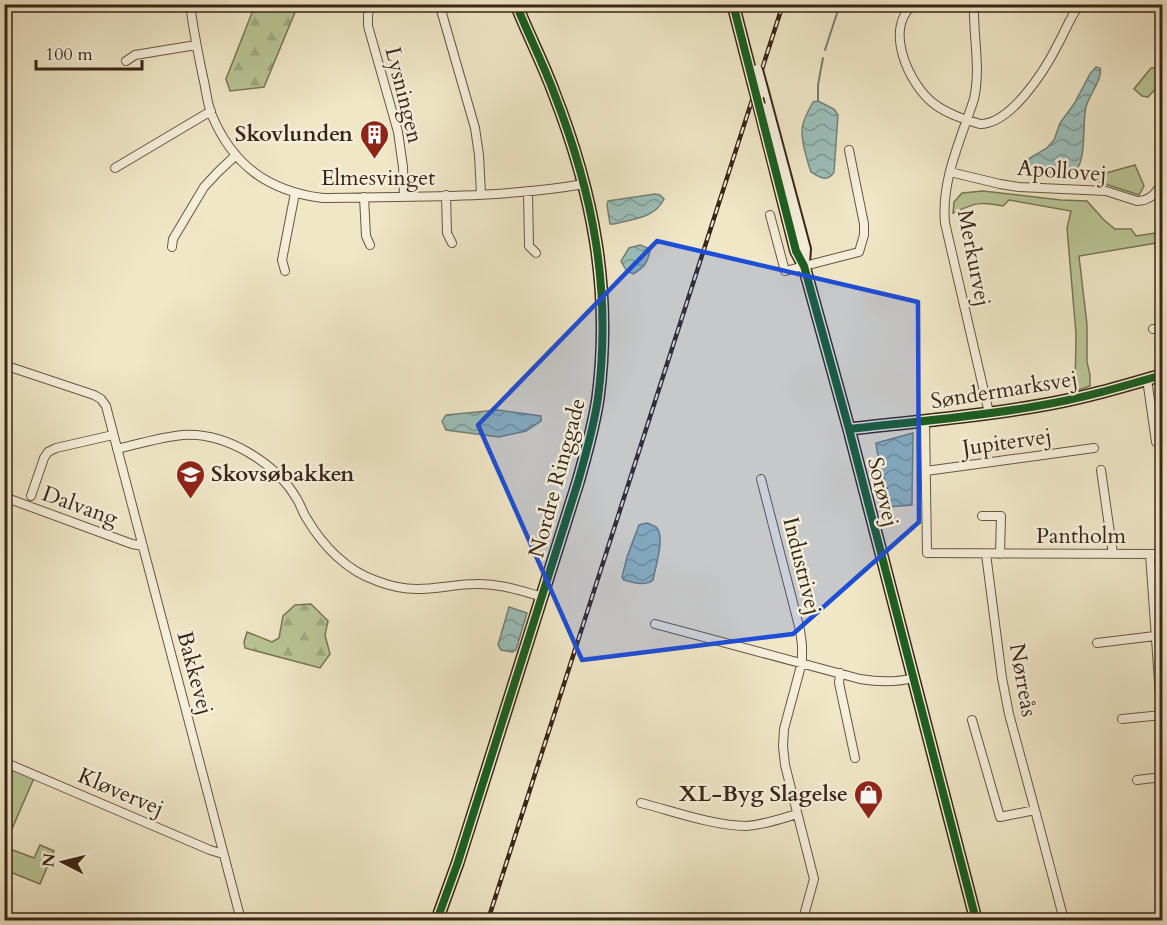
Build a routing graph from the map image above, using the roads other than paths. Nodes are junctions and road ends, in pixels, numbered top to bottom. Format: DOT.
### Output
graph roads {
  1 [pos="190,4"];
  2 [pos="372,4"];
  3 [pos="438,4"];
  4 [pos="516,4"];
  5 [pos="733,4"];
  6 [pos="740,4"];
  7 [pos="914,4"];
  8 [pos="974,4"];
  9 [pos="1080,4"];
  10 [pos="196,45"];
  11 [pos="126,61"];
  12 [pos="211,111"];
  13 [pos="968,120"];
  14 [pos="849,150"];
  15 [pos="236,155"];
  16 [pos="115,168"];
  17 [pos="950,172"];
  18 [pos="1162,183"];
  19 [pos="584,184"];
  20 [pos="528,191"];
  21 [pos="295,193"];
  22 [pos="481,194"];
  23 [pos="446,195"];
  24 [pos="404,196"];
  25 [pos="364,197"];
  26 [pos="770,215"];
  27 [pos="452,243"];
  28 [pos="370,245"];
  29 [pos="172,247"];
  30 [pos="536,253"];
  31 [pos="804,266"];
  32 [pos="285,271"];
  33 [pos="1154,329"];
  34 [pos="1162,329"];
  35 [pos="4,364"];
  36 [pos="1162,375"];
  37 [pos="1148,380"];
  38 [pos="989,413"];
  39 [pos="925,420"];
  40 [pos="849,429"];
  41 [pos="113,435"];
  42 [pos="1156,442"];
  43 [pos="1094,448"];
  44 [pos="117,449"];
  45 [pos="1101,470"];
  46 [pos="926,471"];
  47 [pos="761,479"];
  48 [pos="31,496"];
  49 [pos="4,497"];
  50 [pos="982,516"];
  51 [pos="143,546"];
  52 [pos="986,554"];
  53 [pos="1000,554"];
  54 [pos="1113,554"];
  55 [pos="1150,554"];
  56 [pos="1162,554"];
  57 [pos="543,597"];
  58 [pos="655,624"];
  59 [pos="1155,636"];
  60 [pos="1097,643"];
  61 [pos="801,662"];
  62 [pos="840,673"];
  63 [pos="913,678"];
  64 [pos="1122,719"];
  65 [pos="972,720"];
  66 [pos="1162,720"];
  67 [pos="855,758"];
  68 [pos="4,762"];
  69 [pos="1162,777"];
  70 [pos="1137,780"];
  71 [pos="641,803"];
  72 [pos="1035,810"];
  73 [pos="797,814"];
  74 [pos="224,854"];
  75 [pos="803,920"];
  76 [pos="241,921"];
  77 [pos="436,921"];
  78 [pos="976,921"];
  79 [pos="1064,921"];
  1 -- 10 [label="street, Elmesvinget"];
  2 -- 24 [label="street, Lysningen"];
  3 -- 22 [label="street"];
  4 -- 19 [label="street, Nordre Ringgade"];
  5 -- 31 [label="street, Sorøvej, bridge"];
  6 -- 31 [label="street, Sorøvej, bridge"];
  7 -- 13 [label="street"];
  8 -- 13 [label="street, Merkurvej"];
  9 -- 13 [label="street"];
  10 -- 11 [label="street"];
  10 -- 12 [label="street, Elmesvinget"];
  12 -- 15 [label="street, Elmesvinget"];
  12 -- 16 [label="street"];
  13 -- 17 [label="street, Merkurvej"];
  14 -- 31 [label="street"];
  15 -- 21 [label="street, Elmesvinget"];
  15 -- 29 [label="street"];
  17 -- 18 [label="street, Apollovej"];
  17 -- 38 [label="street, Merkurvej"];
  19 -- 20 [label="street, Elmesvinget"];
  19 -- 57 [label="street, Nordre Ringgade"];
  20 -- 22 [label="street, Elmesvinget"];
  20 -- 30 [label="street"];
  21 -- 25 [label="street, Elmesvinget"];
  21 -- 32 [label="street"];
  22 -- 23 [label="street, Elmesvinget"];
  23 -- 24 [label="street, Elmesvinget"];
  23 -- 27 [label="street"];
  24 -- 25 [label="street, Elmesvinget"];
  25 -- 28 [label="street"];
  26 -- 31 [label="street"];
  31 -- 40 [label="street, Sorøvej"];
  33 -- 34 [label="street"];
  35 -- 41 [label="street, Bakkevej"];
  36 -- 37 [label="street, Søndermarksvej"];
  37 -- 38 [label="street, Søndermarksvej"];
  37 -- 42 [label="street"];
  38 -- 39 [label="street, Søndermarksvej"];
  39 -- 40 [label="street, Søndermarksvej"];
  39 -- 46 [label="street, Pantholm"];
  40 -- 63 [label="street, Sorøvej"];
  41 -- 44 [label="street, Bakkevej"];
  41 -- 48 [label="street"];
  43 -- 46 [label="street, Jupitervej"];
  44 -- 51 [label="street, Bakkevej"];
  44 -- 57 [label="street"];
  45 -- 54 [label="street"];
  46 -- 52 [label="street, Pantholm"];
  47 -- 61 [label="street, Industrivej"];
  49 -- 51 [label="street, Dalvang"];
  50 -- 53 [label="street"];
  51 -- 74 [label="street, Bakkevej"];
  52 -- 53 [label="street, Pantholm"];
  52 -- 72 [label="street, Nørreås"];
  53 -- 54 [label="street, Pantholm"];
  54 -- 55 [label="street, Pantholm"];
  55 -- 56 [label="street, Pantholm"];
  55 -- 59 [label="street"];
  57 -- 77 [label="street, Nordre Ringgade"];
  58 -- 61 [label="street"];
  59 -- 60 [label="street"];
  59 -- 66 [label="street"];
  61 -- 62 [label="street"];
  61 -- 73 [label="street, Industrivej"];
  62 -- 63 [label="street"];
  62 -- 67 [label="street"];
  63 -- 78 [label="street, Sorøvej"];
  64 -- 66 [label="street"];
  65 -- 72 [label="street"];
  68 -- 74 [label="street, Kløvervej"];
  69 -- 70 [label="street"];
  71 -- 73 [label="street"];
  72 -- 79 [label="street, Nørreås"];
  73 -- 75 [label="street, Industrivej"];
  74 -- 76 [label="street, Bakkevej"];
}
